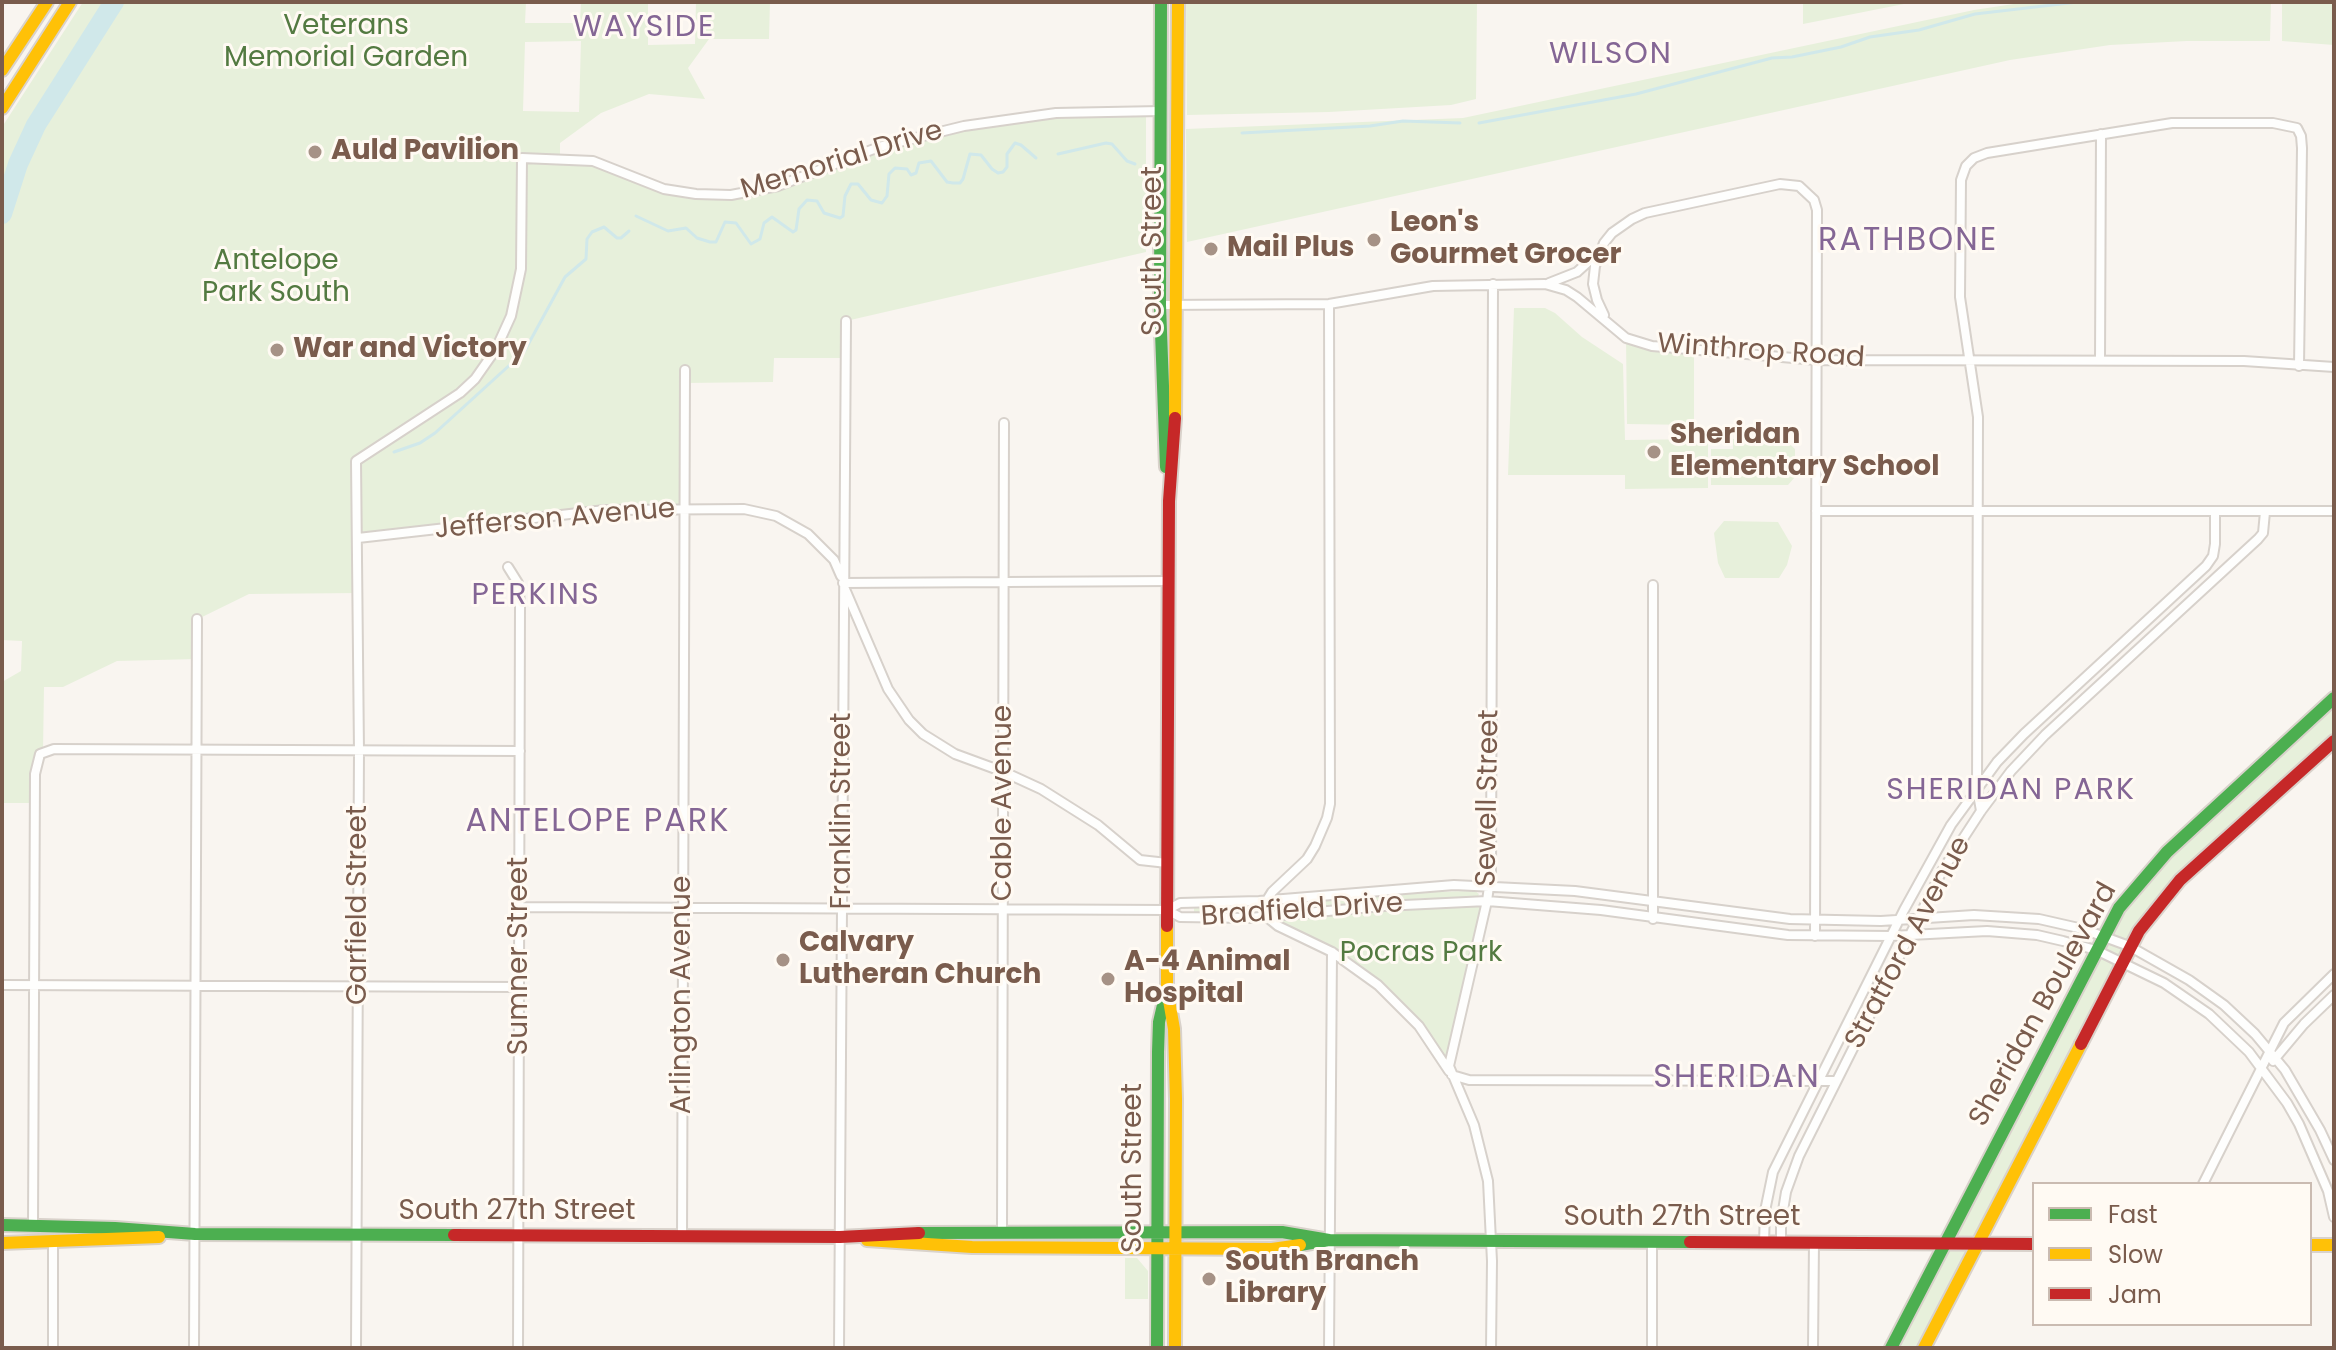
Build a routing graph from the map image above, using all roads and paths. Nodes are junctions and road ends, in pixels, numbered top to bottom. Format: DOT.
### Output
graph roads {
  1 [pos="47,2"];
  2 [pos="70,2"];
  3 [pos="1161,2"];
  4 [pos="1178,2"];
  5 [pos="2,70"];
  6 [pos="2,108"];
  7 [pos="1160,111"];
  8 [pos="2101,134"];
  9 [pos="1599,252"];
  10 [pos="1493,284"];
  11 [pos="1545,284"];
  12 [pos="1329,304"];
  13 [pos="1160,305"];
  14 [pos="1178,305"];
  15 [pos="846,321"];
  16 [pos="1608,322"];
  17 [pos="1817,360"];
  18 [pos="1969,360"];
  19 [pos="2100,360"];
  20 [pos="2299,366"];
  21 [pos="2334,367"];
  22 [pos="685,370"];
  23 [pos="1004,423"];
  24 [pos="356,461"];
  25 [pos="1169,501"];
  26 [pos="683,509"];
  27 [pos="1816,511"];
  28 [pos="1979,511"];
  29 [pos="2334,511"];
  30 [pos="2215,512"];
  31 [pos="2265,512"];
  32 [pos="358,538"];
  33 [pos="508,567"];
  34 [pos="1004,581"];
  35 [pos="1169,581"];
  36 [pos="843,583"];
  37 [pos="1653,585"];
  38 [pos="197,619"];
  39 [pos="2334,698"];
  40 [pos="2334,741"];
  41 [pos="196,750"];
  42 [pos="359,751"];
  43 [pos="520,751"];
  44 [pos="1004,772"];
  45 [pos="1977,788"];
  46 [pos="1981,811"];
  47 [pos="1167,863"];
  48 [pos="1490,886"];
  49 [pos="1267,900"];
  50 [pos="1487,901"];
  51 [pos="1653,902"];
  52 [pos="520,907"];
  53 [pos="683,907"];
  54 [pos="842,908"];
  55 [pos="1003,909"];
  56 [pos="1167,910"];
  57 [pos="1267,917"];
  58 [pos="1917,918"];
  59 [pos="1653,919"];
  60 [pos="1815,920"];
  61 [pos="1899,920"];
  62 [pos="1909,935"];
  63 [pos="2103,935"];
  64 [pos="1815,936"];
  65 [pos="1891,936"];
  66 [pos="2129,946"];
  67 [pos="2096,950"];
  68 [pos="1332,952"];
  69 [pos="2122,961"];
  70 [pos="2334,974"];
  71 [pos="2,985"];
  72 [pos="34,985"];
  73 [pos="196,986"];
  74 [pos="358,986"];
  75 [pos="520,987"];
  76 [pos="1167,989"];
  77 [pos="2334,995"];
  78 [pos="2273,1055"];
  79 [pos="2263,1069"];
  80 [pos="1451,1075"];
  81 [pos="1819,1079"];
  82 [pos="1836,1081"];
  83 [pos="2334,1160"];
  84 [pos="2204,1182"];
  85 [pos="2334,1217"];
  86 [pos="2,1225"];
  87 [pos="33,1225"];
  88 [pos="1002,1231"];
  89 [pos="1158,1231"];
  90 [pos="1176,1231"];
  91 [pos="195,1234"];
  92 [pos="357,1235"];
  93 [pos="519,1236"];
  94 [pos="682,1237"];
  95 [pos="840,1237"];
  96 [pos="1329,1240"];
  97 [pos="1491,1240"];
  98 [pos="1652,1242"];
  99 [pos="1764,1242"];
  100 [pos="1781,1242"];
  101 [pos="1814,1242"];
  102 [pos="2,1243"];
  103 [pos="53,1243"];
  104 [pos="1944,1244"];
  105 [pos="1978,1244"];
  106 [pos="2032,1244"];
  107 [pos="2312,1245"];
  108 [pos="2334,1245"];
  109 [pos="1158,1248"];
  110 [pos="1175,1249"];
  111 [pos="53,1348"];
  112 [pos="194,1348"];
  113 [pos="356,1348"];
  114 [pos="518,1348"];
  115 [pos="839,1348"];
  116 [pos="1157,1348"];
  117 [pos="1175,1348"];
  118 [pos="1329,1348"];
  119 [pos="1491,1348"];
  120 [pos="1652,1348"];
  121 [pos="1813,1348"];
  122 [pos="1891,1348"];
  123 [pos="1924,1348"];
  1 -- 5 [label="main road"];
  2 -- 6 [label="main road"];
  3 -- 7 [label="main road, South Street"];
  4 -- 14 [label="main road, South Street"];
  7 -- 13 [label="main road, South Street"];
  7 -- 24 [label="street, Memorial Drive"];
  8 -- 18 [label="street"];
  8 -- 19 [label="street"];
  8 -- 20 [label="street"];
  9 -- 11 [label="street"];
  9 -- 16 [label="street"];
  9 -- 17 [label="street"];
  10 -- 11 [label="street, Winthrop Road"];
  10 -- 12 [label="street, Winthrop Road"];
  10 -- 48 [label="street, Sewell Street"];
  11 -- 16 [label="street, Winthrop Road"];
  12 -- 14 [label="street, Winthrop Road"];
  12 -- 49 [label="street"];
  13 -- 14 [label="street, Winthrop Road"];
  13 -- 25 [label="main road, South Street"];
  14 -- 25 [label="main road, South Street"];
  15 -- 36 [label="street, Franklin Street"];
  16 -- 17 [label="street, Winthrop Road"];
  17 -- 18 [label="street, Winthrop Road"];
  17 -- 27 [label="street"];
  18 -- 19 [label="street, Winthrop Road"];
  18 -- 28 [label="street"];
  19 -- 20 [label="street, Winthrop Road"];
  20 -- 21 [label="street, Winthrop Road"];
  22 -- 26 [label="street, Arlington Avenue"];
  23 -- 34 [label="street, Cable Avenue"];
  24 -- 32 [label="street, Garfield Street"];
  25 -- 35 [label="main road, South Street"];
  26 -- 32 [label="street, Jefferson Avenue"];
  26 -- 36 [label="street, Jefferson Avenue"];
  26 -- 53 [label="street, Arlington Avenue"];
  27 -- 28 [label="street"];
  27 -- 60 [label="street"];
  28 -- 30 [label="street"];
  28 -- 45 [label="street"];
  29 -- 31 [label="street"];
  30 -- 31 [label="street"];
  30 -- 45 [label="street, Stratford Avenue"];
  31 -- 46 [label="street, Stratford Avenue"];
  32 -- 42 [label="street, Garfield Street"];
  33 -- 43 [label="street, Sumner Street"];
  34 -- 35 [label="street"];
  34 -- 36 [label="street"];
  34 -- 44 [label="street, Cable Avenue"];
  35 -- 47 [label="main road, South Street"];
  36 -- 44 [label="street, Jefferson Avenue"];
  36 -- 54 [label="street, Franklin Street"];
  37 -- 51 [label="street"];
  38 -- 41 [label="street"];
  39 -- 63 [label="main road, Sheridan Boulevard"];
  40 -- 66 [label="main road, Sheridan Boulevard"];
  41 -- 42 [label="street"];
  41 -- 72 [label="street"];
  41 -- 73 [label="street"];
  42 -- 43 [label="street"];
  42 -- 74 [label="street, Garfield Street"];
  43 -- 52 [label="street, Sumner Street"];
  44 -- 47 [label="street, Jefferson Avenue"];
  44 -- 55 [label="street, Cable Avenue"];
  45 -- 46 [label="street"];
  45 -- 61 [label="street, Stratford Avenue"];
  46 -- 58 [label="street, Stratford Avenue"];
  47 -- 56 [label="main road, South Street"];
  48 -- 49 [label="street, Bradfield Drive"];
  48 -- 50 [label="street, Sewell Street"];
  48 -- 51 [label="street, Bradfield Drive"];
  49 -- 56 [label="street, Bradfield Drive"];
  49 -- 57 [label="street"];
  50 -- 57 [label="street, Bradfield Drive"];
  50 -- 59 [label="street, Bradfield Drive"];
  50 -- 80 [label="street, Sewell Street"];
  51 -- 59 [label="street"];
  51 -- 60 [label="street, Bradfield Drive"];
  52 -- 53 [label="street"];
  52 -- 75 [label="street, Sumner Street"];
  53 -- 54 [label="street"];
  53 -- 94 [label="street, Arlington Avenue"];
  54 -- 55 [label="street"];
  54 -- 95 [label="street, Franklin Street"];
  55 -- 56 [label="street"];
  55 -- 88 [label="street, Cable Avenue"];
  56 -- 57 [label="street, Bradfield Drive"];
  56 -- 76 [label="main road, South Street"];
  57 -- 68 [label="street"];
  58 -- 61 [label="street, Bradfield Drive"];
  58 -- 62 [label="street, Stratford Avenue"];
  58 -- 63 [label="street, Bradfield Drive"];
  59 -- 64 [label="street, Bradfield Drive"];
  60 -- 61 [label="street, Bradfield Drive"];
  60 -- 64 [label="street"];
  61 -- 65 [label="street, Stratford Avenue"];
  62 -- 65 [label="street, Bradfield Drive"];
  62 -- 67 [label="street, Bradfield Drive"];
  62 -- 82 [label="street, Stratford Avenue"];
  63 -- 66 [label="street, Bradfield Drive"];
  63 -- 67 [label="main road, Sheridan Boulevard"];
  64 -- 65 [label="street, Bradfield Drive"];
  65 -- 81 [label="street, Stratford Avenue"];
  66 -- 69 [label="main road, Sheridan Boulevard"];
  66 -- 78 [label="street, Bradfield Drive"];
  67 -- 69 [label="street, Bradfield Drive"];
  67 -- 104 [label="main road, Sheridan Boulevard"];
  68 -- 80 [label="street"];
  68 -- 96 [label="street"];
  69 -- 79 [label="street, Bradfield Drive"];
  69 -- 105 [label="main road, Sheridan Boulevard"];
  70 -- 78 [label="street"];
  71 -- 72 [label="street"];
  72 -- 73 [label="street"];
  72 -- 87 [label="street"];
  73 -- 74 [label="street"];
  73 -- 91 [label="street"];
  74 -- 75 [label="street"];
  74 -- 92 [label="street, Garfield Street"];
  75 -- 93 [label="street, Sumner Street"];
  76 -- 89 [label="main road, South Street"];
  76 -- 90 [label="main road, South Street"];
  77 -- 78 [label="street"];
  78 -- 79 [label="street"];
  78 -- 83 [label="street, Bradfield Drive"];
  79 -- 84 [label="street"];
  79 -- 85 [label="street, Bradfield Drive"];
  80 -- 81 [label="street"];
  80 -- 97 [label="street"];
  81 -- 82 [label="street"];
  81 -- 99 [label="street, Stratford Avenue"];
  82 -- 100 [label="street, Stratford Avenue"];
  86 -- 87 [label="main road, South 27th Street"];
  87 -- 91 [label="main road, South 27th Street"];
  88 -- 89 [label="main road, South 27th Street"];
  88 -- 95 [label="main road, South 27th Street"];
  89 -- 90 [label="main road, South 27th Street"];
  89 -- 109 [label="main road, South Street"];
  90 -- 96 [label="main road, South 27th Street"];
  90 -- 110 [label="main road, South Street"];
  91 -- 92 [label="main road, South 27th Street"];
  91 -- 103 [label="main road, South 27th Street"];
  91 -- 112 [label="street"];
  92 -- 93 [label="main road, South 27th Street"];
  92 -- 113 [label="street, Garfield Street"];
  93 -- 94 [label="main road, South 27th Street"];
  93 -- 114 [label="street, Sumner Street"];
  94 -- 95 [label="main road, South 27th Street"];
  95 -- 109 [label="main road, South 27th Street"];
  95 -- 115 [label="street, Franklin Street"];
  96 -- 97 [label="main road, South 27th Street"];
  96 -- 110 [label="main road, South 27th Street"];
  96 -- 118 [label="street"];
  97 -- 98 [label="main road, South 27th Street"];
  97 -- 119 [label="street"];
  98 -- 99 [label="main road, South 27th Street"];
  98 -- 120 [label="street"];
  99 -- 100 [label="main road, South 27th Street"];
  100 -- 101 [label="main road, South 27th Street"];
  101 -- 104 [label="main road, South 27th Street"];
  101 -- 121 [label="street"];
  102 -- 103 [label="main road, South 27th Street"];
  103 -- 111 [label="street"];
  104 -- 105 [label="main road, South 27th Street"];
  104 -- 122 [label="main road, Sheridan Boulevard"];
  105 -- 106 [label="main road, South 27th Street"];
  105 -- 123 [label="main road, Sheridan Boulevard"];
  107 -- 108 [label="main road"];
  109 -- 110 [label="main road, South 27th Street"];
  109 -- 116 [label="main road, South Street"];
  110 -- 117 [label="main road, South Street"];
}
